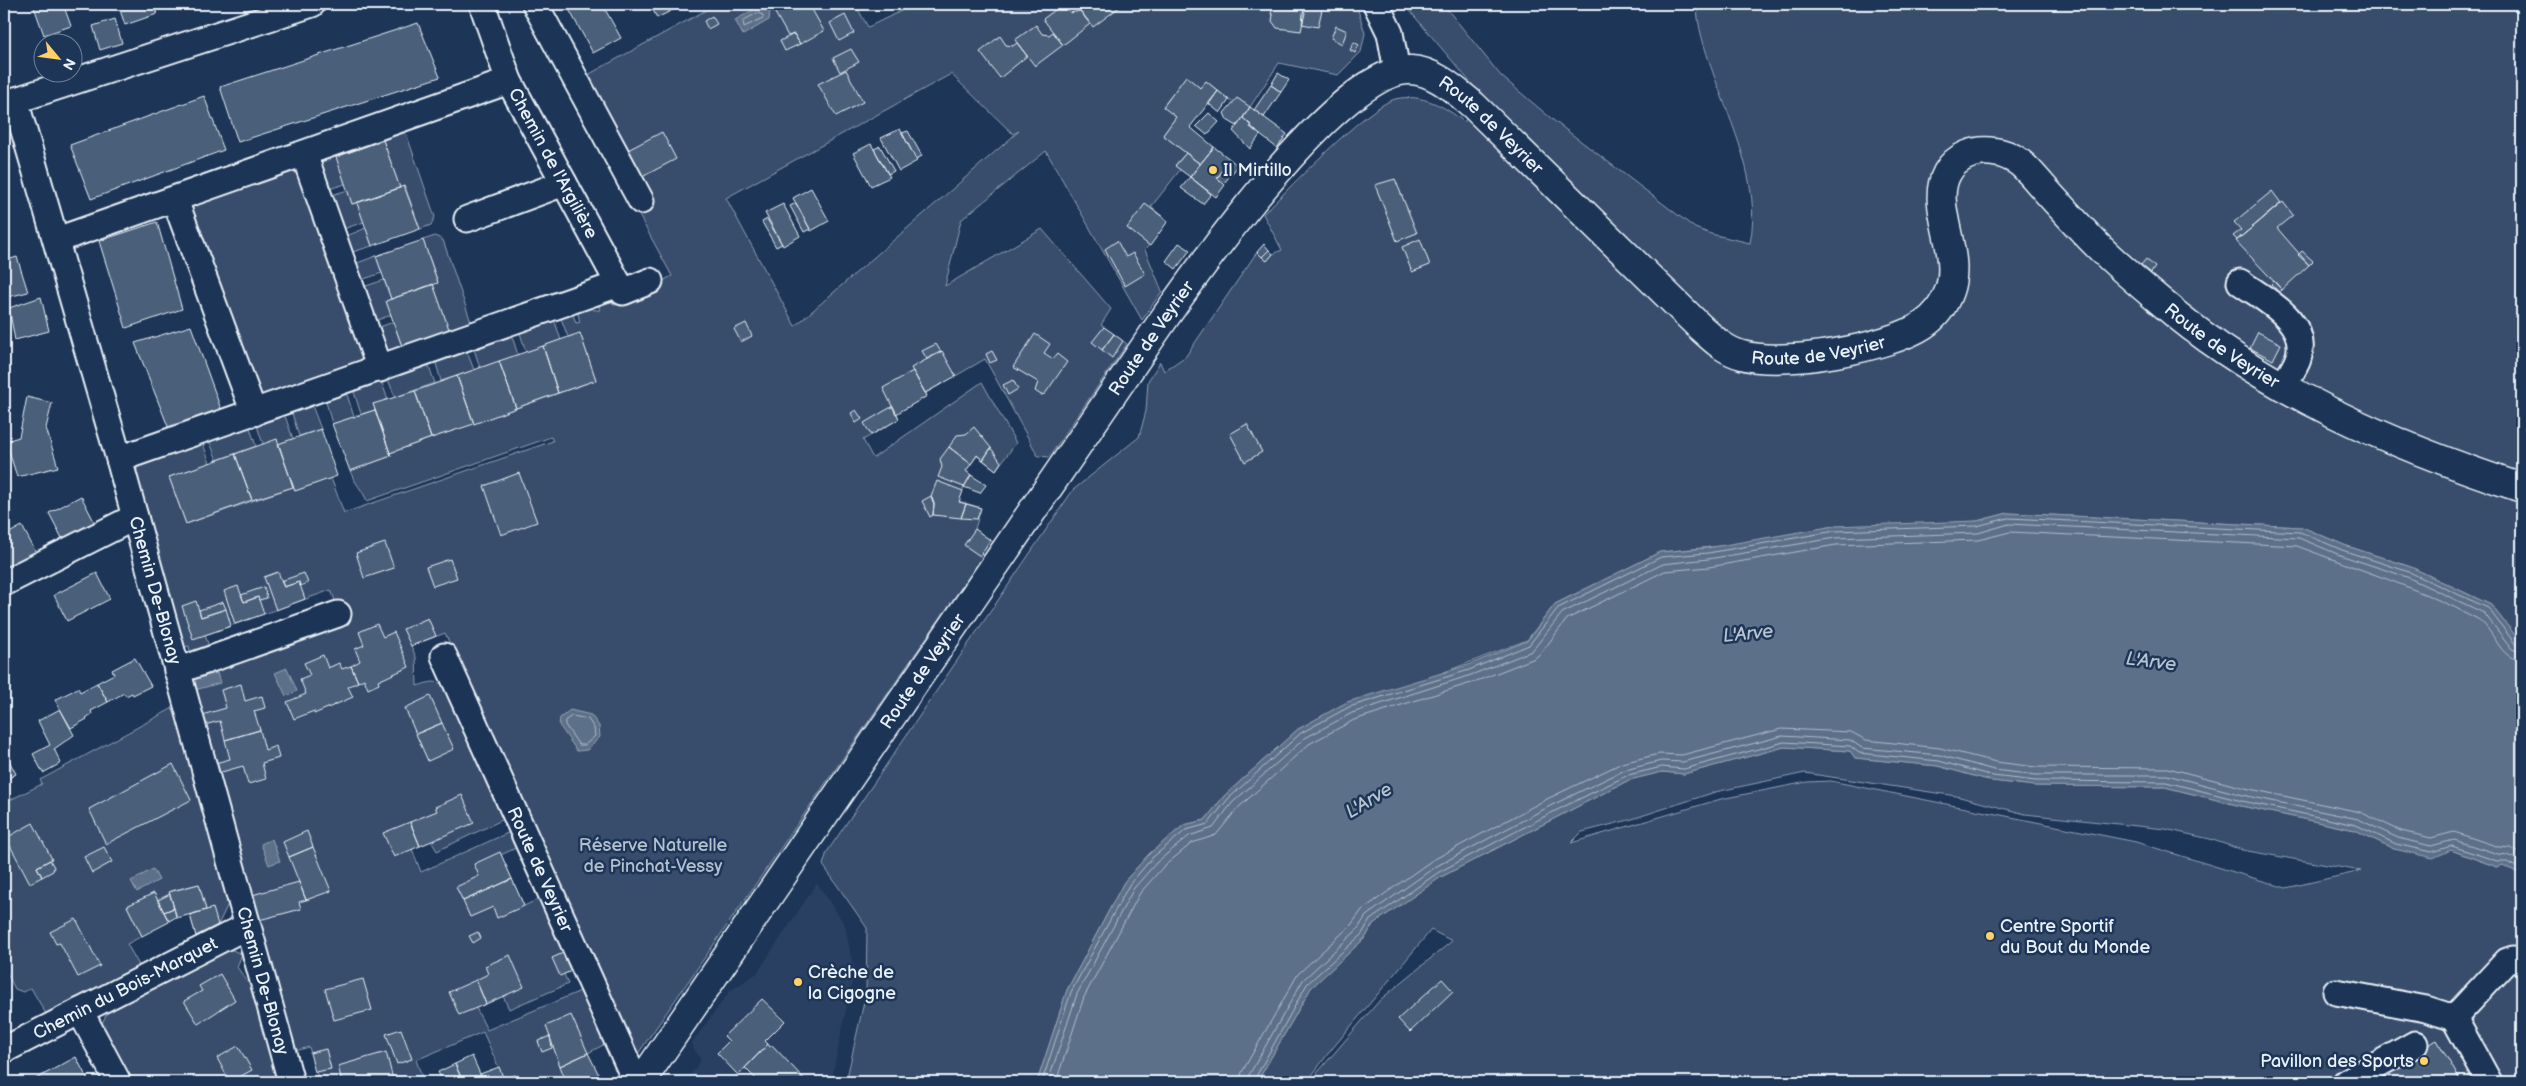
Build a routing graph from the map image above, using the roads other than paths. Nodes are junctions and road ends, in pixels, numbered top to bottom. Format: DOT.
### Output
graph roads {
  1 [pos="312,4"];
  2 [pos="482,4"];
  3 [pos="536,4"];
  4 [pos="1376,4"];
  5 [pos="1397,71"];
  6 [pos="510,81"];
  7 [pos="9,102"];
  8 [pos="304,154"];
  9 [pos="564,183"];
  10 [pos="175,200"];
  11 [pos="641,201"];
  12 [pos="467,219"];
  13 [pos="57,240"];
  14 [pos="650,281"];
  15 [pos="2240,282"];
  16 [pos="619,284"];
  17 [pos="380,369"];
  18 [pos="2283,386"];
  19 [pos="254,413"];
  20 [pos="120,459"];
  21 [pos="2522,488"];
  22 [pos="135,517"];
  23 [pos="4,583"];
  24 [pos="338,614"];
  25 [pos="444,656"];
  26 [pos="177,671"];
  27 [pos="247,926"];
  28 [pos="2522,961"];
  29 [pos="2336,992"];
  30 [pos="80,1011"];
  31 [pos="2454,1018"];
  32 [pos="2415,1044"];
  33 [pos="4,1050"];
  34 [pos="118,1082"];
  35 [pos="291,1082"];
  36 [pos="636,1082"];
  37 [pos="641,1082"];
  38 [pos="2346,1082"];
  39 [pos="2489,1082"];
  1 -- 7 [label="street"];
  2 -- 6 [label="street, Chemin de l'Argilière"];
  3 -- 11 [label="street"];
  4 -- 5 [label="street"];
  5 -- 18 [label="main road, Route de Veyrier"];
  5 -- 37 [label="main road, Route de Veyrier"];
  6 -- 8 [label="street"];
  6 -- 9 [label="street, Chemin de l'Argilière"];
  7 -- 13 [label="street, Chemin De-Blonay"];
  8 -- 10 [label="street"];
  8 -- 17 [label="street"];
  9 -- 12 [label="street"];
  9 -- 16 [label="street, Chemin de l'Argilière"];
  10 -- 13 [label="street"];
  10 -- 19 [label="street"];
  13 -- 20 [label="street, Chemin De-Blonay"];
  14 -- 16 [label="street"];
  15 -- 18 [label="street"];
  16 -- 17 [label="street"];
  17 -- 19 [label="street"];
  18 -- 21 [label="main road, Route de Veyrier"];
  19 -- 20 [label="street"];
  20 -- 22 [label="street, Chemin De-Blonay"];
  22 -- 23 [label="street"];
  22 -- 26 [label="street, Chemin De-Blonay"];
  24 -- 26 [label="street"];
  25 -- 36 [label="street, Route de Veyrier"];
  26 -- 27 [label="street, Chemin De-Blonay"];
  27 -- 30 [label="street, Chemin du Bois-Marquet"];
  27 -- 35 [label="street, Chemin De-Blonay"];
  28 -- 31 [label="street"];
  29 -- 31 [label="street"];
  30 -- 33 [label="street, Chemin du Bois-Marquet"];
  30 -- 34 [label="street"];
  31 -- 39 [label="street"];
  32 -- 38 [label="street"];
}
